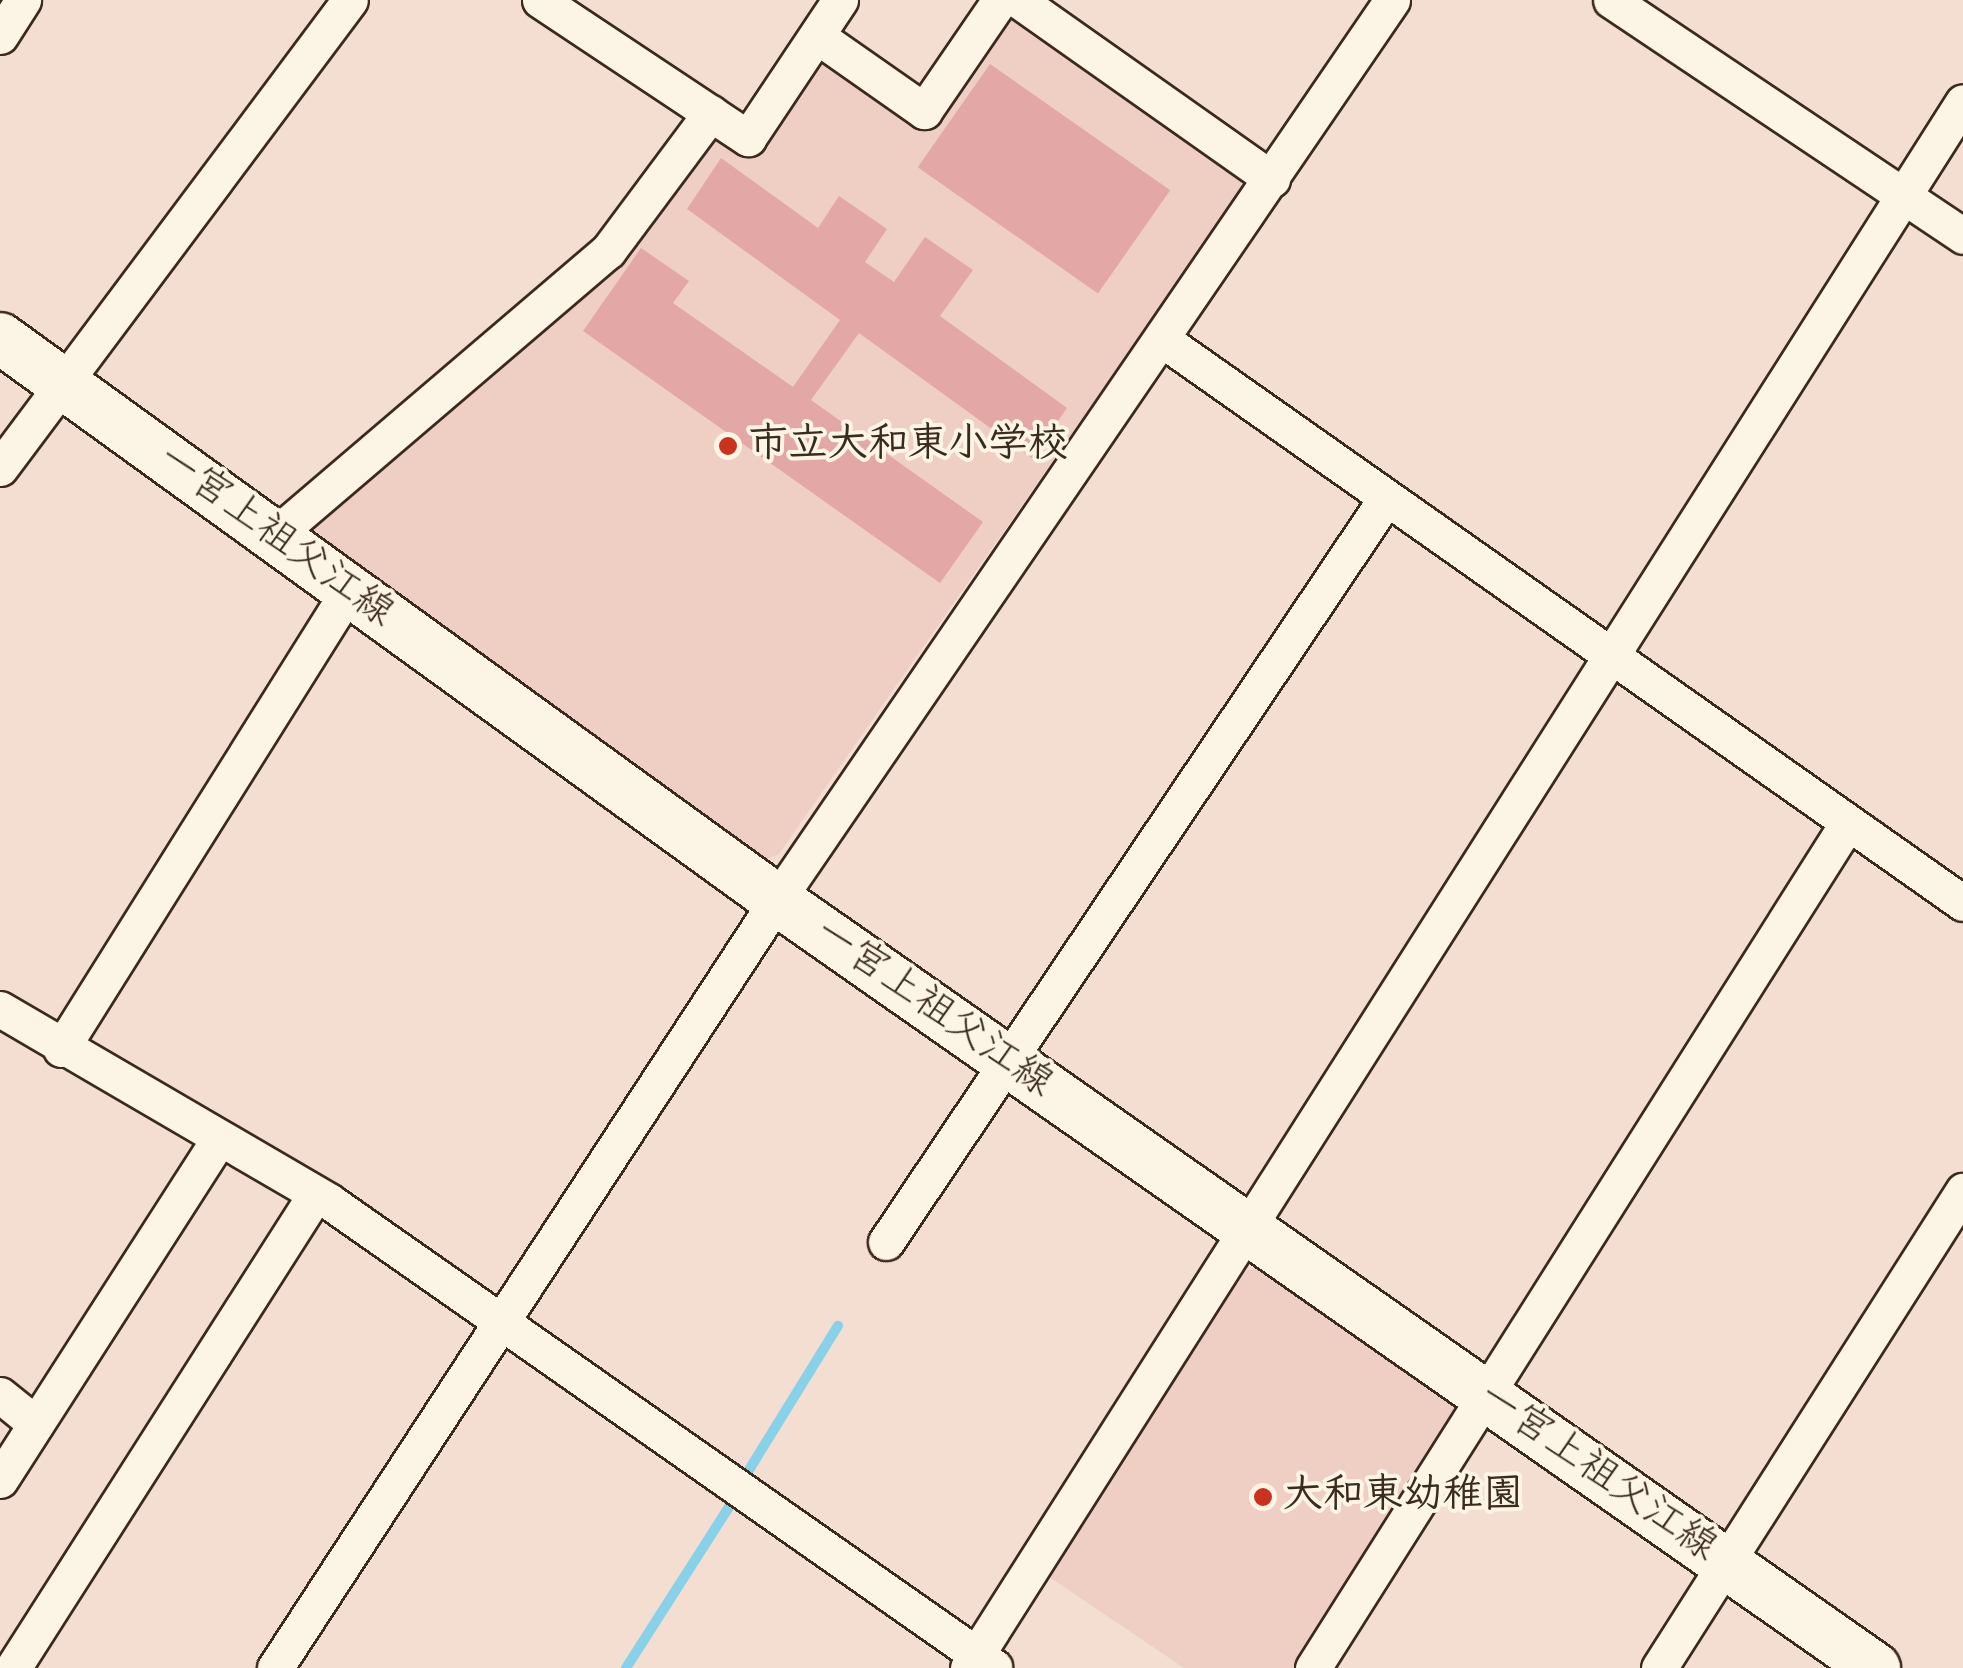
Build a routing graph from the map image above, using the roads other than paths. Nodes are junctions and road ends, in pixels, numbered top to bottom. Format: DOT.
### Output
graph roads {
  1 [pos="23,0"];
  2 [pos="350,0"];
  3 [pos="540,0"];
  4 [pos="840,0"];
  5 [pos="1000,0"];
  6 [pos="1018,0"];
  7 [pos="1392,0"];
  8 [pos="1611,0"];
  9 [pos="0,36"];
  10 [pos="816,36"];
  11 [pos="1963,102"];
  12 [pos="711,114"];
  13 [pos="1272,179"];
  14 [pos="1903,194"];
  15 [pos="1963,236"];
  16 [pos="0,338"];
  17 [pos="1163,340"];
  18 [pos="62,382"];
  19 [pos="0,468"];
  20 [pos="1385,500"];
  21 [pos="274,536"];
  22 [pos="349,590"];
  23 [pos="1607,654"];
  24 [pos="1847,824"];
  25 [pos="777,900"];
  26 [pos="1963,903"];
  27 [pos="0,1009"];
  28 [pos="61,1048"];
  29 [pos="1011,1063"];
  30 [pos="218,1141"];
  31 [pos="1963,1191"];
  32 [pos="315,1194"];
  33 [pos="1248,1228"];
  34 [pos="886,1242"];
  35 [pos="500,1322"];
  36 [pos="0,1395"];
  37 [pos="1487,1396"];
  38 [pos="36,1424"];
  39 [pos="0,1480"];
  40 [pos="1725,1563"];
  41 [pos="980,1664"];
  42 [pos="14,1668"];
  43 [pos="275,1668"];
  44 [pos="1313,1668"];
  45 [pos="1659,1668"];
  46 [pos="1875,1668"];
  1 -- 9 [label="street"];
  2 -- 18 [label="street"];
  3 -- 12 [label="street"];
  4 -- 10 [label="street"];
  5 -- 10 [label="street"];
  6 -- 13 [label="street"];
  7 -- 13 [label="street"];
  8 -- 14 [label="street"];
  10 -- 12 [label="street"];
  11 -- 14 [label="street"];
  12 -- 21 [label="street"];
  13 -- 17 [label="street"];
  14 -- 15 [label="street"];
  14 -- 23 [label="street"];
  16 -- 18 [label="main road, 一宮上祖父江線"];
  17 -- 20 [label="street"];
  17 -- 25 [label="street"];
  18 -- 19 [label="street"];
  18 -- 21 [label="main road, 一宮上祖父江線"];
  20 -- 23 [label="street"];
  20 -- 29 [label="street"];
  21 -- 22 [label="main road, 一宮上祖父江線"];
  22 -- 25 [label="main road, 一宮上祖父江線"];
  22 -- 28 [label="street"];
  23 -- 24 [label="street"];
  23 -- 33 [label="street"];
  24 -- 26 [label="street"];
  24 -- 37 [label="street"];
  25 -- 29 [label="main road, 一宮上祖父江線"];
  25 -- 35 [label="street"];
  27 -- 28 [label="street"];
  28 -- 30 [label="street"];
  29 -- 33 [label="main road, 一宮上祖父江線"];
  29 -- 34 [label="street"];
  30 -- 32 [label="street"];
  30 -- 38 [label="street"];
  31 -- 40 [label="street"];
  32 -- 35 [label="street"];
  32 -- 42 [label="street"];
  33 -- 37 [label="main road, 一宮上祖父江線"];
  33 -- 41 [label="street"];
  35 -- 41 [label="street"];
  35 -- 43 [label="street"];
  36 -- 38 [label="street"];
  37 -- 40 [label="main road, 一宮上祖父江線"];
  37 -- 44 [label="street"];
  38 -- 39 [label="street"];
  40 -- 45 [label="street"];
  40 -- 46 [label="main road, 一宮上祖父江線"];
}
